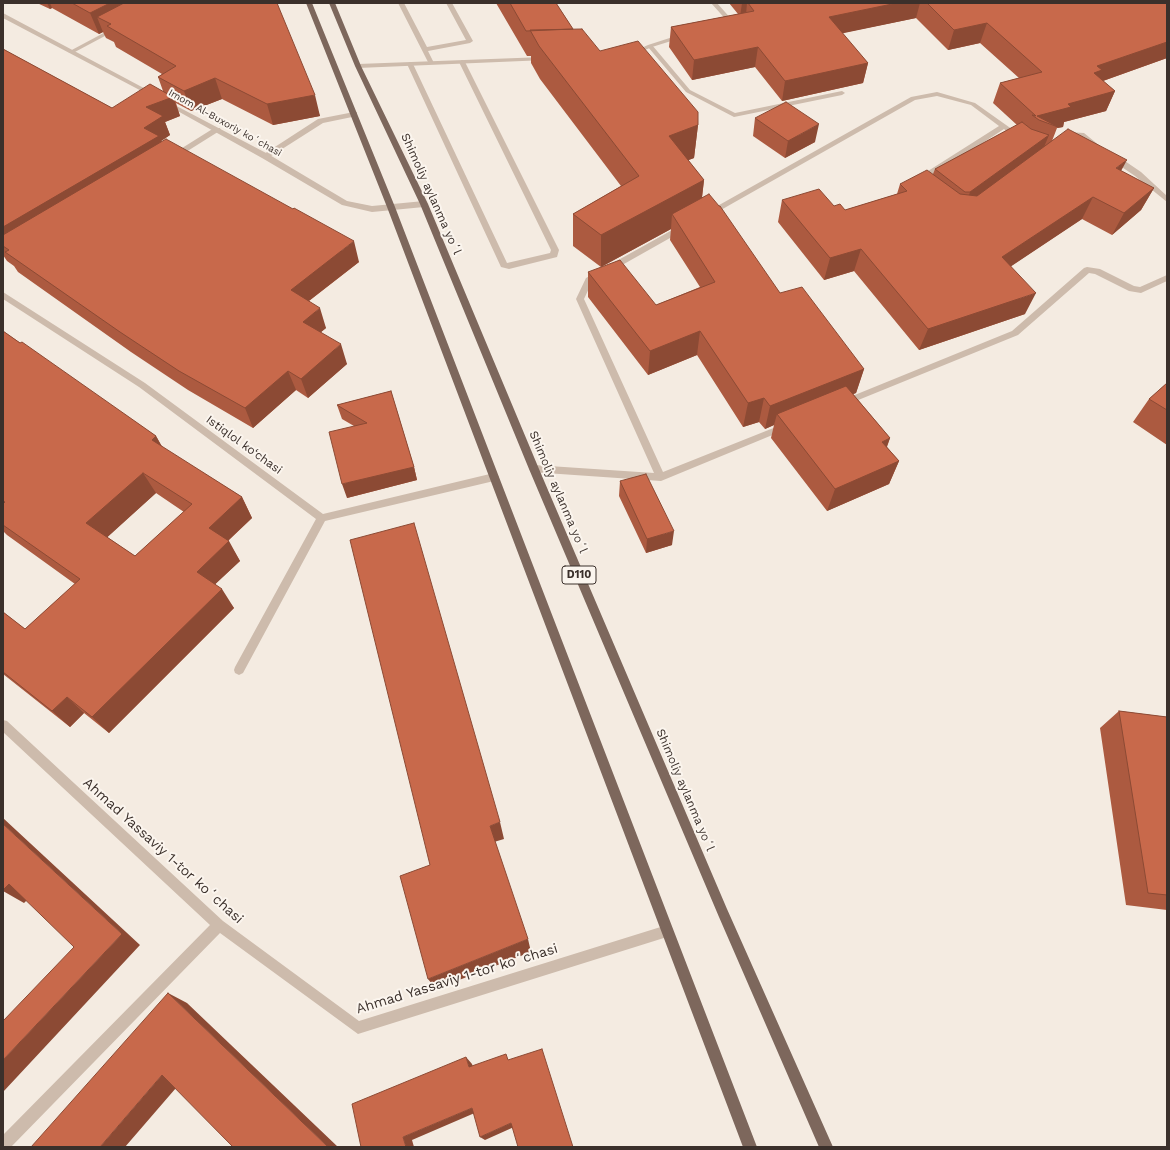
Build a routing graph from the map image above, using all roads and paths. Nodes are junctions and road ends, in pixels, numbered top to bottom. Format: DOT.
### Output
graph roads {
  1 [pos="309,3"];
  2 [pos="332,3"];
  3 [pos="401,3"];
  4 [pos="449,3"];
  5 [pos="714,3"];
  6 [pos="3,15"];
  7 [pos="125,24"];
  8 [pos="723,24"];
  9 [pos="687,35"];
  10 [pos="650,46"];
  11 [pos="424,50"];
  12 [pos="71,52"];
  13 [pos="626,56"];
  14 [pos="548,59"];
  15 [pos="462,62"];
  16 [pos="431,63"];
  17 [pos="410,64"];
  18 [pos="358,66"];
  19 [pos="842,93"];
  20 [pos="354,114"];
  21 [pos="1004,126"];
  22 [pos="217,130"];
  23 [pos="1026,143"];
  24 [pos="1060,143"];
  25 [pos="265,156"];
  26 [pos="170,158"];
  27 [pos="925,190"];
  28 [pos="1167,200"];
  29 [pos="424,204"];
  30 [pos="391,207"];
  31 [pos="1167,278"];
  32 [pos="3,295"];
  33 [pos="838,405"];
  34 [pos="794,423"];
  35 [pos="534,469"];
  36 [pos="494,477"];
  37 [pos="660,477"];
  38 [pos="322,518"];
  39 [pos="239,670"];
  40 [pos="3,725"];
  41 [pos="219,925"];
  42 [pos="667,931"];
  43 [pos="3,1145"];
  44 [pos="750,1147"];
  45 [pos="826,1147"];
  1 -- 20 [label="main road"];
  2 -- 18 [label="main road, Shimoliy aylanma yoʻl / D110"];
  3 -- 11 [label="street"];
  4 -- 11 [label="street"];
  5 -- 8 [label="street"];
  6 -- 12 [label="street, Imom Al-Buxoriy koʻchasi"];
  7 -- 12 [label="street"];
  9 -- 10 [label="street"];
  10 -- 13 [label="street"];
  10 -- 19 [label="street"];
  11 -- 16 [label="street"];
  12 -- 22 [label="street, Imom Al-Buxoriy koʻchasi"];
  14 -- 15 [label="street"];
  15 -- 16 [label="street"];
  15 -- 17 [label="street"];
  16 -- 17 [label="street"];
  17 -- 18 [label="street"];
  18 -- 29 [label="main road, Shimoliy aylanma yoʻl / D110"];
  20 -- 25 [label="street"];
  20 -- 30 [label="main road"];
  21 -- 23 [label="street"];
  21 -- 27 [label="street"];
  21 -- 37 [label="street"];
  22 -- 25 [label="street, Imom Al-Buxoriy koʻchasi"];
  22 -- 26 [label="street"];
  24 -- 28 [label="street"];
  25 -- 30 [label="street, Imom Al-Buxoriy koʻchasi"];
  29 -- 30 [label="street, Imom Al-Buxoriy koʻchasi"];
  29 -- 35 [label="main road, Shimoliy aylanma yoʻl / D110"];
  30 -- 36 [label="main road"];
  31 -- 33 [label="street"];
  32 -- 38 [label="street, Istiqlol ko‘chasi"];
  34 -- 37 [label="street"];
  35 -- 37 [label="street"];
  35 -- 45 [label="main road, Shimoliy aylanma yoʻl / D110"];
  36 -- 38 [label="street"];
  36 -- 42 [label="main road"];
  38 -- 39 [label="street"];
  40 -- 41 [label="street, Ahmad Yassaviy 1-tor koʻchasi"];
  41 -- 42 [label="street, Ahmad Yassaviy 1-tor koʻchasi"];
  41 -- 43 [label="street"];
  42 -- 44 [label="main road"];
}
